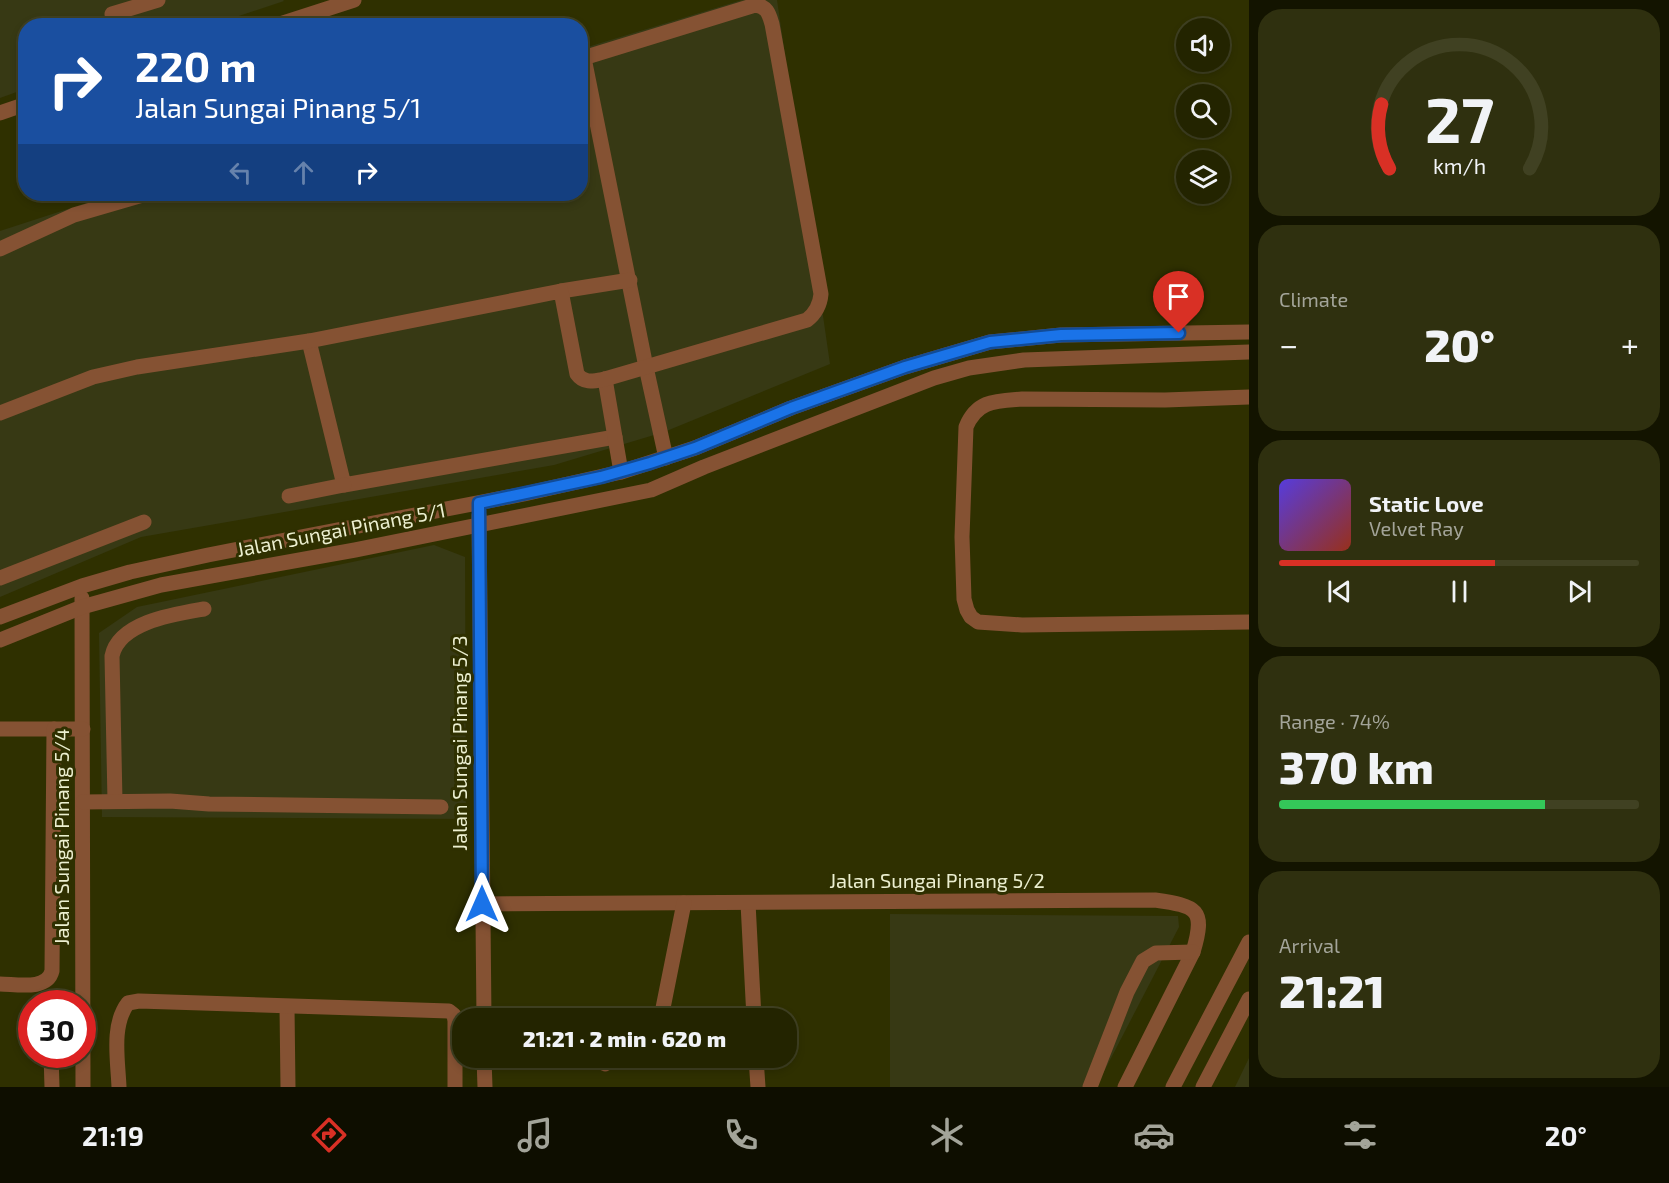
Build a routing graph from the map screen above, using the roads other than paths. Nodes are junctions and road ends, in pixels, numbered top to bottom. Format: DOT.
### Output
graph roads {
  1 [pos="158,0"];
  2 [pos="354,0"];
  3 [pos="112,14"];
  4 [pos="299,18"];
  5 [pos="588,57"];
  6 [pos="588,87"];
  7 [pos="18,106"];
  8 [pos="0,112"];
  9 [pos="122,201"];
  10 [pos="0,249"];
  11 [pos="630,280"];
  12 [pos="561,291"];
  13 [pos="1249,332"];
  14 [pos="309,341"];
  15 [pos="1249,352"];
  16 [pos="646,367"];
  17 [pos="605,379"];
  18 [pos="1249,397"];
  19 [pos="0,413"];
  20 [pos="615,436"];
  21 [pos="666,458"];
  22 [pos="621,472"];
  23 [pos="344,485"];
  24 [pos="289,496"];
  25 [pos="479,503"];
  26 [pos="144,522"];
  27 [pos="479,524"];
  28 [pos="0,578"];
  29 [pos="82,586"];
  30 [pos="82,607"];
  31 [pos="204,609"];
  32 [pos="0,617"];
  33 [pos="1249,622"];
  34 [pos="0,640"];
  35 [pos="0,729"];
  36 [pos="54,729"];
  37 [pos="83,729"];
  38 [pos="115,801"];
  39 [pos="83,802"];
  40 [pos="441,807"];
  41 [pos="684,903"];
  42 [pos="748,903"];
  43 [pos="482,904"];
  44 [pos="1249,942"];
  45 [pos="1192,952"];
  46 [pos="0,984"];
  47 [pos="83,990"];
  48 [pos="1249,999"];
  49 [pos="287,1007"];
  50 [pos="484,1008"];
  51 [pos="663,1008"];
  52 [pos="753,1008"];
  53 [pos="51,1068"];
  54 [pos="83,1068"];
  55 [pos="484,1068"];
  56 [pos="757,1068"];
  57 [pos="52,1087"];
  58 [pos="83,1087"];
  59 [pos="119,1087"];
  60 [pos="288,1087"];
  61 [pos="454,1087"];
  62 [pos="485,1087"];
  63 [pos="758,1087"];
  64 [pos="1090,1087"];
  65 [pos="1125,1087"];
  66 [pos="1173,1087"];
  67 [pos="1203,1087"];
  1 -- 3 [label="street"];
  2 -- 4 [label="street"];
  5 -- 16 [label="street"];
  6 -- 11 [label="street"];
  7 -- 8 [label="street"];
  9 -- 10 [label="street"];
  11 -- 12 [label="street"];
  11 -- 16 [label="street"];
  12 -- 14 [label="street"];
  12 -- 17 [label="street"];
  13 -- 21 [label="street, Jalan Sungai Pinang 5/1"];
  14 -- 19 [label="street"];
  14 -- 23 [label="street"];
  15 -- 27 [label="street, Jalan Sungai Pinang 5/1"];
  16 -- 17 [label="street"];
  16 -- 21 [label="street"];
  17 -- 20 [label="street"];
  18 -- 33 [label="street"];
  20 -- 22 [label="street"];
  20 -- 23 [label="street"];
  21 -- 22 [label="street, Jalan Sungai Pinang 5/1"];
  22 -- 25 [label="street, Jalan Sungai Pinang 5/1"];
  23 -- 24 [label="street"];
  25 -- 27 [label="street, Jalan Sungai Pinang 5/3"];
  25 -- 29 [label="street, Jalan Sungai Pinang 5/1"];
  26 -- 28 [label="street"];
  27 -- 30 [label="street, Jalan Sungai Pinang 5/1"];
  27 -- 43 [label="street, Jalan Sungai Pinang 5/3"];
  29 -- 30 [label="street, Jalan Sungai Pinang 5/4"];
  29 -- 32 [label="street, Jalan Sungai Pinang 5/1"];
  30 -- 34 [label="street, Jalan Sungai Pinang 5/1"];
  30 -- 37 [label="street, Jalan Sungai Pinang 5/4"];
  31 -- 38 [label="street"];
  35 -- 36 [label="street"];
  36 -- 37 [label="street"];
  36 -- 46 [label="street"];
  37 -- 39 [label="street, Jalan Sungai Pinang 5/4"];
  38 -- 39 [label="street"];
  38 -- 40 [label="street"];
  39 -- 47 [label="street, Jalan Sungai Pinang 5/4"];
  41 -- 42 [label="street, Jalan Sungai Pinang 5/2"];
  41 -- 43 [label="street, Jalan Sungai Pinang 5/2"];
  41 -- 51 [label="street"];
  42 -- 45 [label="street, Jalan Sungai Pinang 5/2"];
  42 -- 52 [label="street"];
  43 -- 50 [label="street, Jalan Sungai Pinang 5/3"];
  44 -- 66 [label="street"];
  45 -- 64 [label="street"];
  45 -- 65 [label="street, Jalan Sungai Pinang 5/2"];
  48 -- 67 [label="street"];
  49 -- 59 [label="street"];
  49 -- 60 [label="street"];
  49 -- 61 [label="street"];
  53 -- 57 [label="street"];
  54 -- 58 [label="street, Jalan Sungai Pinang 5/4"];
  55 -- 62 [label="street"];
  56 -- 63 [label="street"];
}
